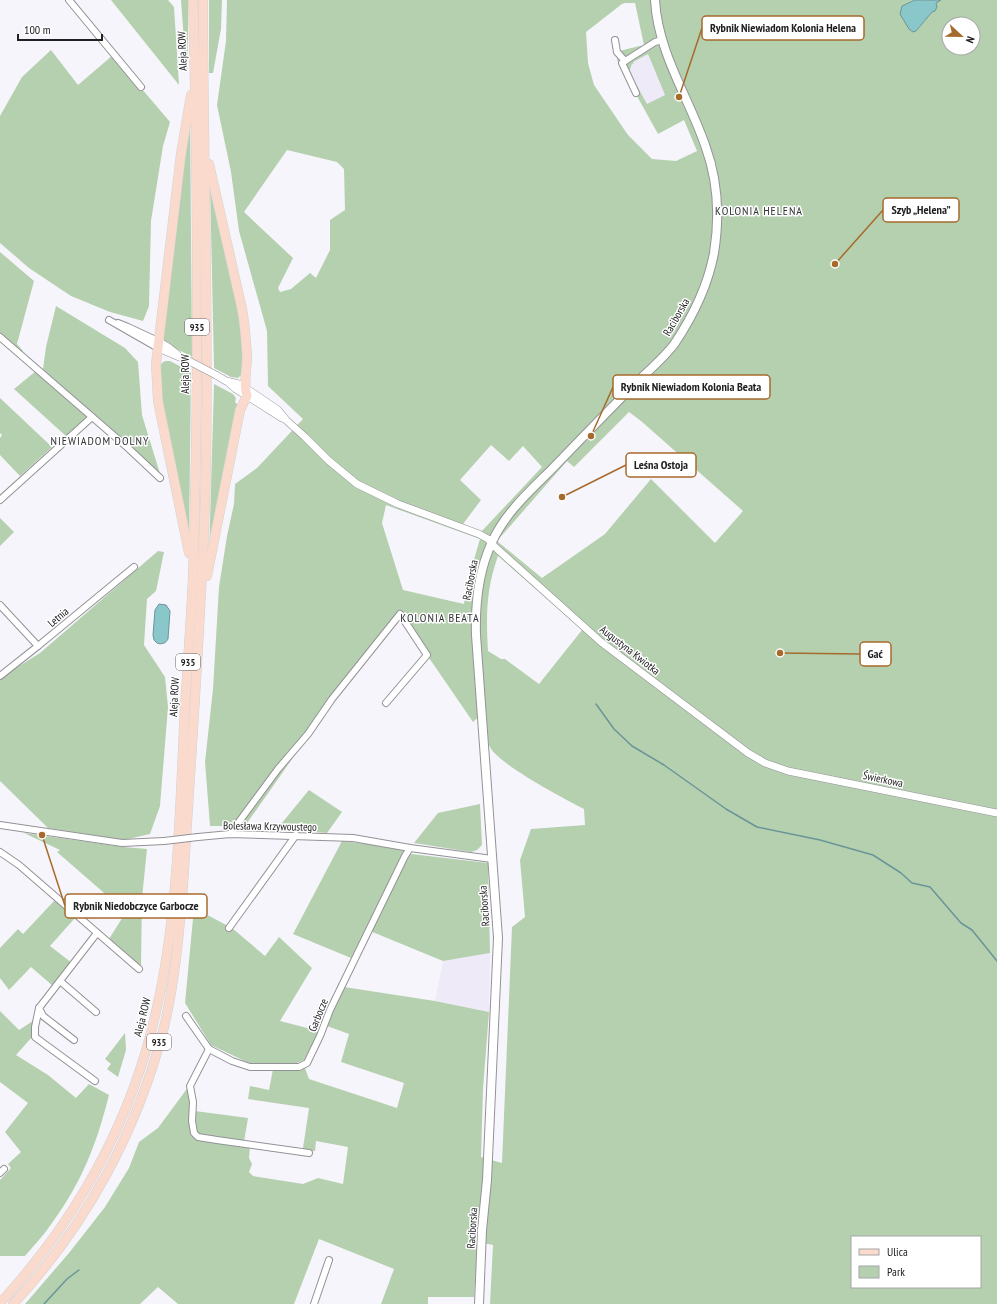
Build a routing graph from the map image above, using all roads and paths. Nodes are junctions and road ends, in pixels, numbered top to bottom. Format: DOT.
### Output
graph roads {
  1 [pos="69,0"];
  2 [pos="193,0"];
  3 [pos="203,0"];
  4 [pos="655,0"];
  5 [pos="615,40"];
  6 [pos="662,40"];
  7 [pos="626,61"];
  8 [pos="195,74"];
  9 [pos="141,87"];
  10 [pos="636,93"];
  11 [pos="205,148"];
  12 [pos="0,337"];
  13 [pos="158,345"];
  14 [pos="246,392"];
  15 [pos="92,417"];
  16 [pos="160,478"];
  17 [pos="0,500"];
  18 [pos="492,542"];
  19 [pos="134,567"];
  20 [pos="192,579"];
  21 [pos="202,597"];
  22 [pos="0,605"];
  23 [pos="38,646"];
  24 [pos="0,676"];
  25 [pos="386,703"];
  26 [pos="766,763"];
  27 [pos="997,814"];
  28 [pos="0,825"];
  29 [pos="230,834"];
  30 [pos="296,835"];
  31 [pos="410,848"];
  32 [pos="0,852"];
  33 [pos="492,858"];
  34 [pos="229,928"];
  35 [pos="98,933"];
  36 [pos="140,969"];
  37 [pos="60,981"];
  38 [pos="39,1008"];
  39 [pos="96,1012"];
  40 [pos="186,1016"];
  41 [pos="74,1040"];
  42 [pos="209,1049"];
  43 [pos="94,1081"];
  44 [pos="309,1153"];
  45 [pos="329,1260"];
  46 [pos="0,1303"];
  47 [pos="14,1304"];
  48 [pos="314,1304"];
  49 [pos="479,1304"];
  1 -- 9 [label="street"];
  2 -- 8 [label="main road, Aleja ROW / 935"];
  3 -- 11 [label="main road, Aleja ROW / 935"];
  4 -- 6 [label="main road, Raciborska"];
  5 -- 7 [label="street"];
  6 -- 7 [label="street"];
  6 -- 18 [label="main road, Raciborska"];
  7 -- 10 [label="street"];
  8 -- 13 [label="main road"];
  8 -- 20 [label="main road, Aleja ROW / 935"];
  11 -- 14 [label="main road"];
  11 -- 21 [label="main road, Aleja ROW / 935"];
  12 -- 15 [label="street"];
  13 -- 13 [label="street"];
  13 -- 14 [label="street, Augustyna Kwiotka, bridge"];
  13 -- 20 [label="main road"];
  14 -- 18 [label="street, Augustyna Kwiotka"];
  14 -- 21 [label="main road"];
  15 -- 16 [label="street"];
  15 -- 17 [label="street"];
  18 -- 26 [label="street, Augustyna Kwiotka"];
  18 -- 33 [label="main road, Raciborska"];
  19 -- 23 [label="street, Letnia"];
  20 -- 46 [label="main road, Aleja ROW / 935"];
  21 -- 47 [label="main road, Aleja ROW / 935"];
  22 -- 23 [label="street"];
  23 -- 24 [label="street, Letnia"];
  25 -- 29 [label="street"];
  26 -- 27 [label="street, Świerkowa"];
  28 -- 29 [label="street, Bolesława Krzywoustego, bridge"];
  29 -- 30 [label="street, Bolesława Krzywoustego"];
  30 -- 31 [label="street, Bolesława Krzywoustego"];
  30 -- 34 [label="street"];
  31 -- 33 [label="street, Bolesława Krzywoustego"];
  31 -- 42 [label="street, Garbocze"];
  32 -- 35 [label="street"];
  33 -- 49 [label="main road, Raciborska"];
  35 -- 36 [label="street"];
  35 -- 37 [label="street"];
  37 -- 38 [label="street"];
  37 -- 39 [label="street"];
  38 -- 41 [label="street"];
  38 -- 43 [label="street"];
  40 -- 42 [label="street, Garbocze"];
  42 -- 44 [label="street"];
  45 -- 48 [label="street"];
}
